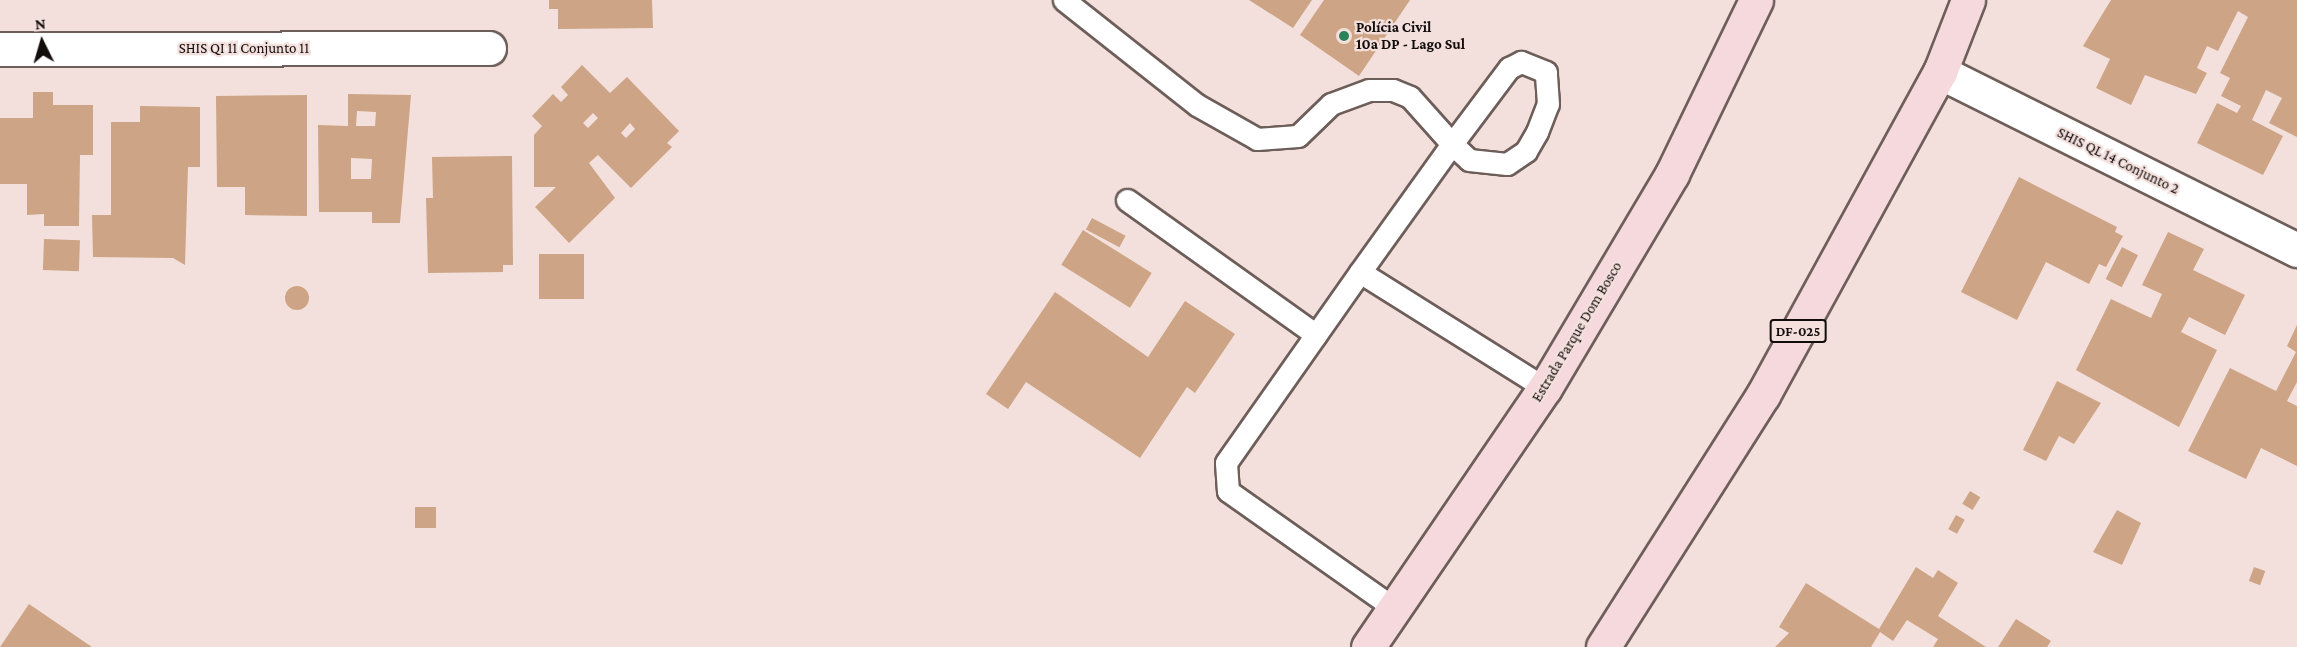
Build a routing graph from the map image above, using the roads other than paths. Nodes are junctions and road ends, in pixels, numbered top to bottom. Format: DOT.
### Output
graph roads {
  1 [pos="1064,0"];
  2 [pos="1756,0"];
  3 [pos="1968,0"];
  4 [pos="489,48"];
  5 [pos="0,49"];
  6 [pos="1940,72"];
  7 [pos="1452,144"];
  8 [pos="1127,200"];
  9 [pos="2297,250"];
  10 [pos="1360,272"];
  11 [pos="1316,335"];
  12 [pos="1545,388"];
  13 [pos="1394,608"];
  14 [pos="1368,647"];
  15 [pos="1603,647"];
  1 -- 7 [label="lane"];
  2 -- 12 [label="main road, Estrada Parque Dom Bosco"];
  3 -- 6 [label="main road, DF-025"];
  4 -- 5 [label="street, SHIS QI 11 Conjunto 11"];
  6 -- 9 [label="street, SHIS QL 14 Conjunto 2"];
  6 -- 15 [label="main road, DF-025"];
  7 -- 7 [label="lane"];
  7 -- 10 [label="lane"];
  8 -- 11 [label="lane"];
  10 -- 11 [label="lane"];
  10 -- 12 [label="lane"];
  11 -- 13 [label="lane"];
  12 -- 13 [label="main road, Estrada Parque Dom Bosco"];
  13 -- 14 [label="main road, Estrada Parque Dom Bosco"];
}
